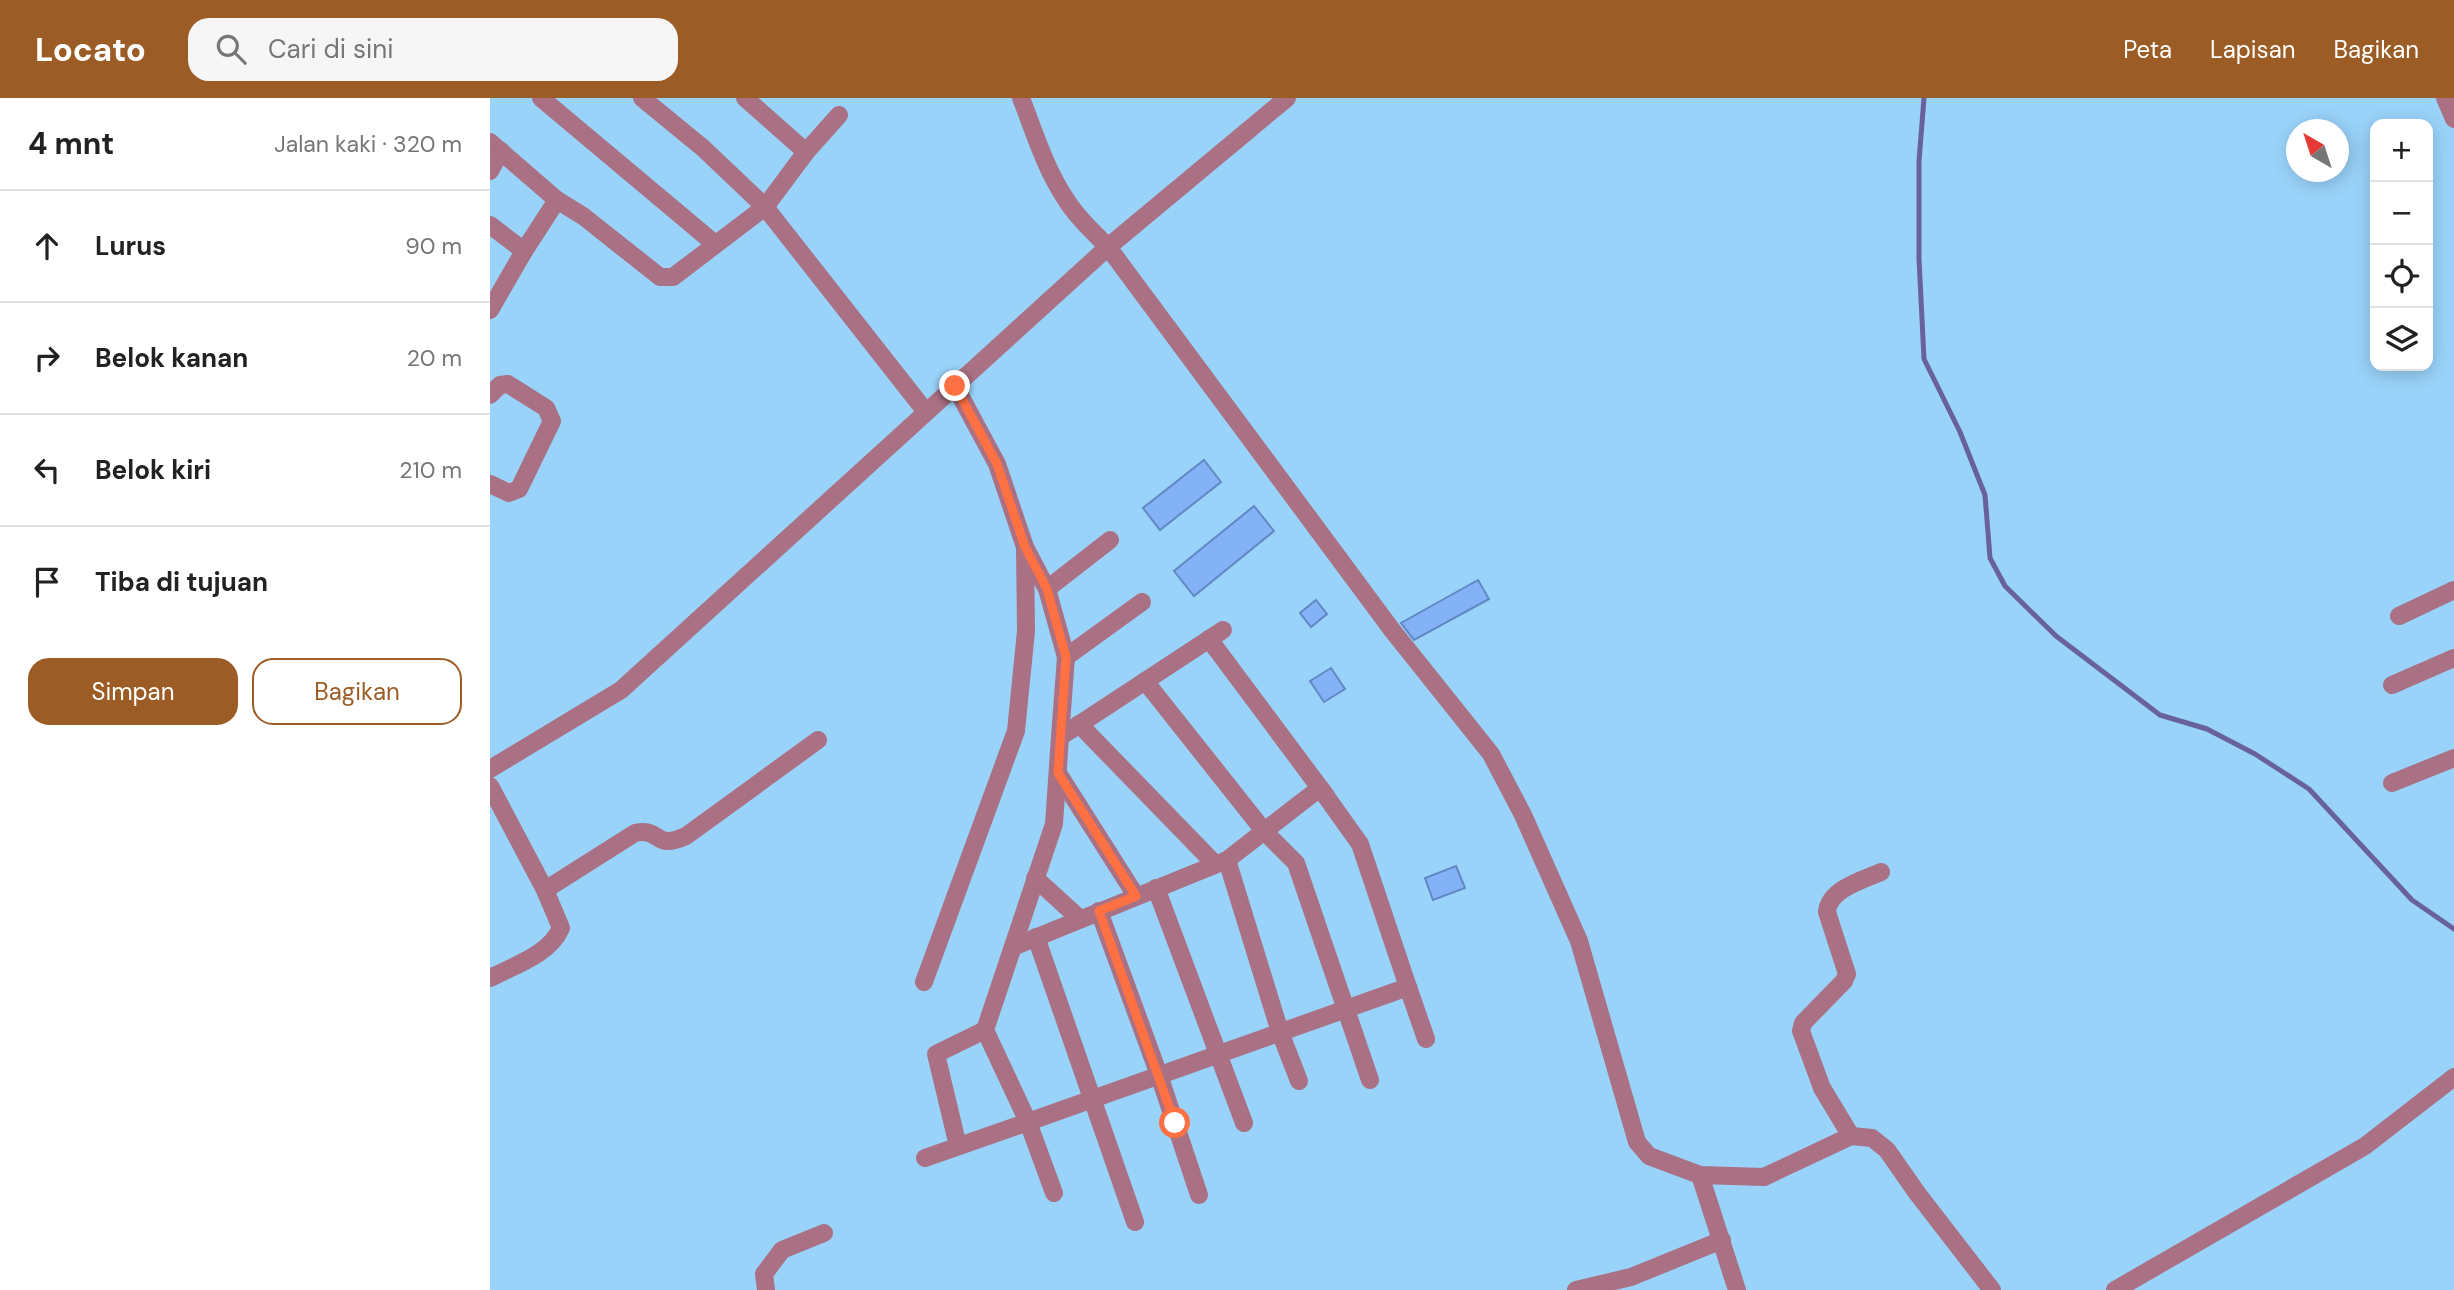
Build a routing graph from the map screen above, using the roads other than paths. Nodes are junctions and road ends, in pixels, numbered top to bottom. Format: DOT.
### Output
graph roads {
  1 [pos="541,98"];
  2 [pos="642,98"];
  3 [pos="745,98"];
  4 [pos="1021,98"];
  5 [pos="1287,98"];
  6 [pos="2445,98"];
  7 [pos="766,105"];
  8 [pos="839,115"];
  9 [pos="2454,118"];
  10 [pos="495,146"];
  11 [pos="806,152"];
  12 [pos="490,171"];
  13 [pos="557,200"];
  14 [pos="765,207"];
  15 [pos="490,225"];
  16 [pos="715,244"];
  17 [pos="1108,247"];
  18 [pos="524,251"];
  19 [pos="490,310"];
  20 [pos="955,386"];
  21 [pos="490,395"];
  22 [pos="926,412"];
  23 [pos="490,484"];
  24 [pos="1110,540"];
  25 [pos="1025,547"];
  26 [pos="1047,589"];
  27 [pos="2454,590"];
  28 [pos="1142,602"];
  29 [pos="2399,616"];
  30 [pos="1066,657"];
  31 [pos="2454,658"];
  32 [pos="1144,681"];
  33 [pos="2392,685"];
  34 [pos="1079,724"];
  35 [pos="1060,737"];
  36 [pos="818,740"];
  37 [pos="2454,758"];
  38 [pos="490,769"];
  39 [pos="1058,773"];
  40 [pos="2392,783"];
  41 [pos="490,786"];
  42 [pos="1320,788"];
  43 [pos="1345,822"];
  44 [pos="1264,831"];
  45 [pos="1221,862"];
  46 [pos="1881,872"];
  47 [pos="1035,878"];
  48 [pos="1156,888"];
  49 [pos="545,890"];
  50 [pos="1136,896"];
  51 [pos="1099,911"];
  52 [pos="1080,919"];
  53 [pos="1036,937"];
  54 [pos="1013,947"];
  55 [pos="490,978"];
  56 [pos="924,982"];
  57 [pos="1409,987"];
  58 [pos="1347,1009"];
  59 [pos="985,1030"];
  60 [pos="1280,1032"];
  61 [pos="1426,1039"];
  62 [pos="1219,1054"];
  63 [pos="1159,1075"];
  64 [pos="2454,1077"];
  65 [pos="1370,1080"];
  66 [pos="1299,1082"];
  67 [pos="1093,1099"];
  68 [pos="1028,1122"];
  69 [pos="1244,1124"];
  70 [pos="1852,1136"];
  71 [pos="958,1146"];
  72 [pos="925,1158"];
  73 [pos="1700,1175"];
  74 [pos="1054,1193"];
  75 [pos="1199,1195"];
  76 [pos="1135,1222"];
  77 [pos="824,1233"];
  78 [pos="1722,1240"];
  79 [pos="766,1290"];
  80 [pos="1576,1290"];
  81 [pos="1737,1290"];
  82 [pos="1992,1290"];
  83 [pos="2115,1290"];
  1 -- 16 [label="street"];
  2 -- 14 [label="street"];
  3 -- 7 [label="street"];
  4 -- 17 [label="street"];
  5 -- 17 [label="street"];
  6 -- 9 [label="street"];
  7 -- 11 [label="street"];
  8 -- 11 [label="street"];
  10 -- 12 [label="street"];
  10 -- 13 [label="street"];
  11 -- 14 [label="street"];
  13 -- 16 [label="street"];
  13 -- 18 [label="street"];
  14 -- 16 [label="street"];
  14 -- 22 [label="street"];
  15 -- 18 [label="street"];
  17 -- 20 [label="street"];
  17 -- 73 [label="street"];
  18 -- 19 [label="street"];
  20 -- 22 [label="street"];
  20 -- 25 [label="street"];
  21 -- 23 [label="street"];
  22 -- 38 [label="street"];
  24 -- 26 [label="street"];
  25 -- 26 [label="street"];
  25 -- 56 [label="street"];
  26 -- 30 [label="street"];
  27 -- 29 [label="street"];
  28 -- 30 [label="street"];
  30 -- 35 [label="street"];
  31 -- 33 [label="street"];
  32 -- 34 [label="street"];
  32 -- 42 [label="street"];
  32 -- 44 [label="street"];
  34 -- 35 [label="street"];
  34 -- 45 [label="street"];
  35 -- 39 [label="street"];
  36 -- 49 [label="street"];
  37 -- 40 [label="street"];
  39 -- 47 [label="street"];
  39 -- 50 [label="street"];
  41 -- 49 [label="street"];
  42 -- 43 [label="street"];
  42 -- 44 [label="street"];
  42 -- 57 [label="street"];
  44 -- 45 [label="street"];
  44 -- 58 [label="street"];
  45 -- 48 [label="street"];
  45 -- 60 [label="street"];
  46 -- 70 [label="street"];
  47 -- 52 [label="street"];
  47 -- 54 [label="street"];
  48 -- 50 [label="street"];
  48 -- 62 [label="street"];
  49 -- 55 [label="street"];
  50 -- 51 [label="street"];
  51 -- 52 [label="street"];
  51 -- 63 [label="street"];
  52 -- 53 [label="street"];
  53 -- 54 [label="street"];
  53 -- 67 [label="street"];
  54 -- 59 [label="street"];
  57 -- 58 [label="street"];
  57 -- 61 [label="street"];
  58 -- 60 [label="street"];
  58 -- 65 [label="street"];
  59 -- 68 [label="street"];
  59 -- 71 [label="street"];
  60 -- 62 [label="street"];
  60 -- 66 [label="street"];
  62 -- 63 [label="street"];
  62 -- 69 [label="street"];
  63 -- 67 [label="street"];
  63 -- 75 [label="street"];
  64 -- 83 [label="street"];
  67 -- 68 [label="street"];
  67 -- 76 [label="street"];
  68 -- 71 [label="street"];
  68 -- 74 [label="street"];
  70 -- 73 [label="street"];
  70 -- 82 [label="street"];
  71 -- 72 [label="street"];
  73 -- 78 [label="street"];
  77 -- 79 [label="street"];
  78 -- 80 [label="street"];
  78 -- 81 [label="street"];
}
